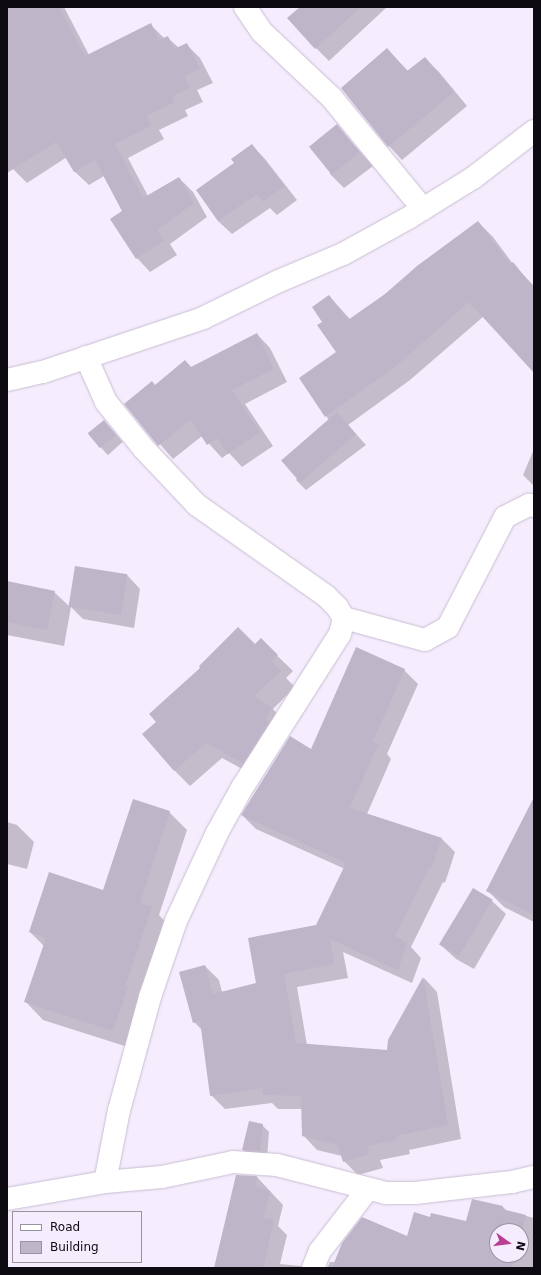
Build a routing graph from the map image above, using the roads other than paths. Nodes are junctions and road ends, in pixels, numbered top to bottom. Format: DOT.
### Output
graph roads {
  1 [pos="245,7"];
  2 [pos="534,131"];
  3 [pos="423,209"];
  4 [pos="86,357"];
  5 [pos="7,380"];
  6 [pos="534,506"];
  7 [pos="344,618"];
  8 [pos="534,1177"];
  9 [pos="105,1182"];
  10 [pos="368,1190"];
  11 [pos="7,1199"];
  12 [pos="313,1268"];
  1 -- 3 [label="street"];
  2 -- 3 [label="street"];
  3 -- 4 [label="street"];
  4 -- 5 [label="street"];
  4 -- 7 [label="street"];
  6 -- 7 [label="street"];
  7 -- 9 [label="street"];
  8 -- 10 [label="street"];
  9 -- 10 [label="street"];
  9 -- 11 [label="street"];
  10 -- 12 [label="street"];
}
